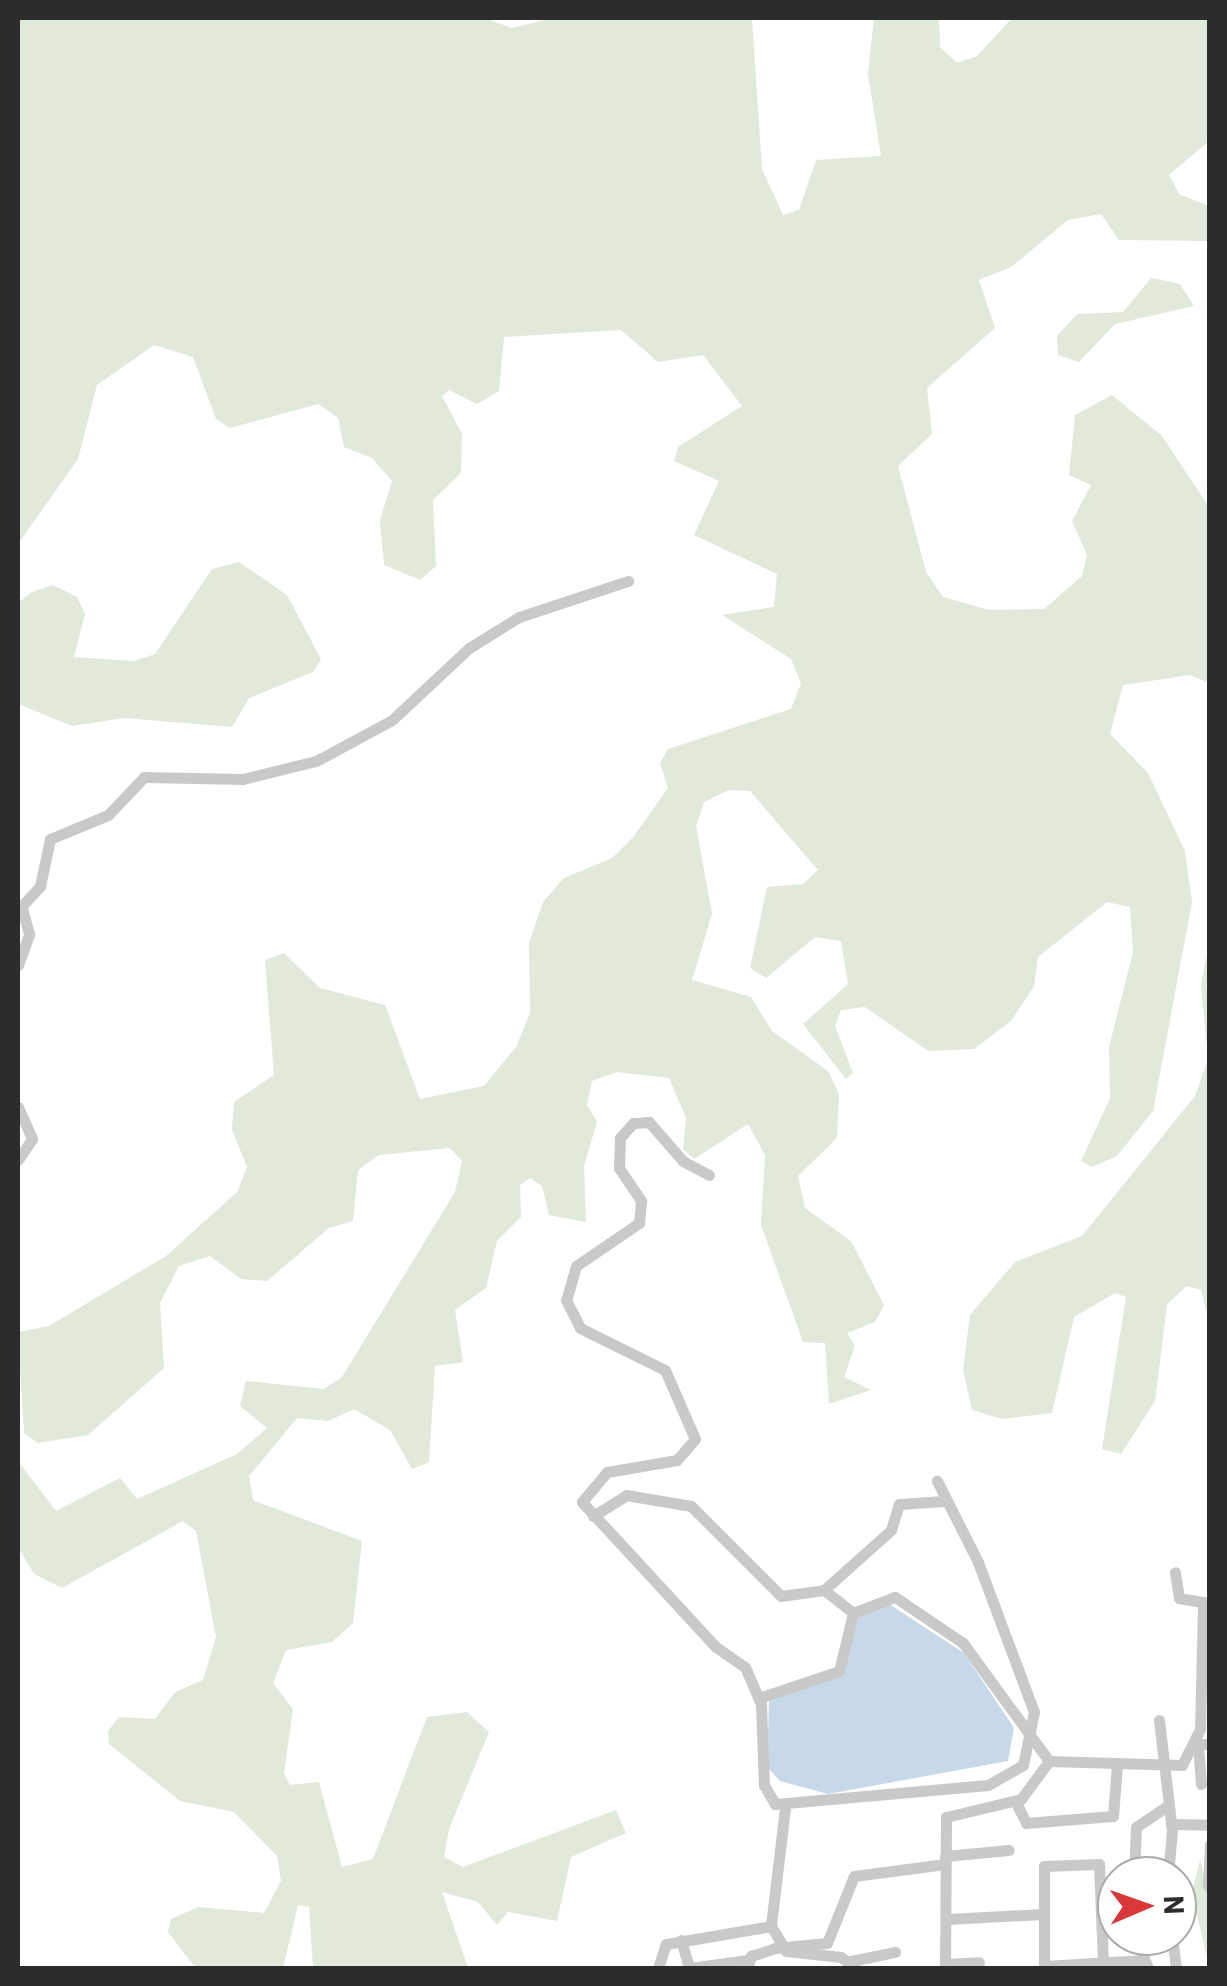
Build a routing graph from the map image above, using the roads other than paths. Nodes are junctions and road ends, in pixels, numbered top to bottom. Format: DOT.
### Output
graph roads {
  1 [pos="628,581"];
  2 [pos="20,908"];
  3 [pos="18,965"];
  4 [pos="18,1108"];
  5 [pos="18,1160"];
  6 [pos="709,1175"];
  7 [pos="936,1482"];
  8 [pos="944,1501"];
  9 [pos="593,1516"];
  10 [pos="1174,1572"];
  11 [pos="824,1590"];
  12 [pos="853,1612"];
  13 [pos="759,1698"];
  14 [pos="1159,1720"];
  15 [pos="1032,1738"];
  16 [pos="1204,1744"];
  17 [pos="1050,1761"];
  18 [pos="1160,1762"];
  19 [pos="1117,1765"];
  20 [pos="1201,1784"];
  21 [pos="1015,1801"];
  22 [pos="1166,1807"];
  23 [pos="785,1808"];
  24 [pos="1171,1824"];
  25 [pos="1210,1825"];
  26 [pos="1210,1844"];
  27 [pos="1009,1850"];
  28 [pos="1135,1856"];
  29 [pos="1169,1856"];
  30 [pos="945,1860"];
  31 [pos="842,1864"];
  32 [pos="1024,1873"];
  33 [pos="1040,1873"];
  34 [pos="850,1880"];
  35 [pos="1208,1886"];
  36 [pos="1042,1914"];
  37 [pos="948,1919"];
  38 [pos="772,1926"];
  39 [pos="681,1940"];
  40 [pos="782,1946"];
  41 [pos="894,1952"];
  42 [pos="979,1961"];
  43 [pos="1103,1963"];
  44 [pos="747,1964"];
  45 [pos="1146,1964"];
  46 [pos="853,1965"];
  47 [pos="945,1966"];
  48 [pos="1044,1967"];
  49 [pos="658,1968"];
  50 [pos="689,1968"];
  1 -- 2 [label="street"];
  2 -- 3 [label="street"];
  4 -- 5 [label="street"];
  6 -- 9 [label="street"];
  7 -- 8 [label="street"];
  8 -- 11 [label="street"];
  8 -- 15 [label="street"];
  9 -- 11 [label="street"];
  9 -- 13 [label="street"];
  10 -- 16 [label="street"];
  11 -- 12 [label="street"];
  12 -- 13 [label="street"];
  12 -- 15 [label="street"];
  13 -- 23 [label="street"];
  14 -- 18 [label="street"];
  15 -- 17 [label="street"];
  15 -- 23 [label="street"];
  16 -- 18 [label="street"];
  16 -- 20 [label="street"];
  17 -- 19 [label="street"];
  17 -- 21 [label="street"];
  18 -- 19 [label="street"];
  18 -- 22 [label="street"];
  19 -- 21 [label="street"];
  21 -- 30 [label="street"];
  22 -- 24 [label="street"];
  22 -- 28 [label="street"];
  23 -- 38 [label="street"];
  24 -- 25 [label="street"];
  24 -- 29 [label="street"];
  26 -- 35 [label="street"];
  27 -- 30 [label="street"];
  30 -- 34 [label="street"];
  30 -- 37 [label="street"];
  31 -- 34 [label="street"];
  32 -- 33 [label="street"];
  33 -- 36 [label="street"];
  33 -- 43 [label="street"];
  34 -- 40 [label="street"];
  36 -- 37 [label="street"];
  36 -- 48 [label="street"];
  37 -- 47 [label="street"];
  38 -- 39 [label="street"];
  38 -- 40 [label="street"];
  39 -- 49 [label="street"];
  39 -- 50 [label="street"];
  40 -- 44 [label="street"];
  40 -- 46 [label="street"];
  41 -- 46 [label="street"];
  42 -- 47 [label="street"];
  43 -- 45 [label="street"];
  43 -- 48 [label="street"];
  44 -- 50 [label="street"];
}
